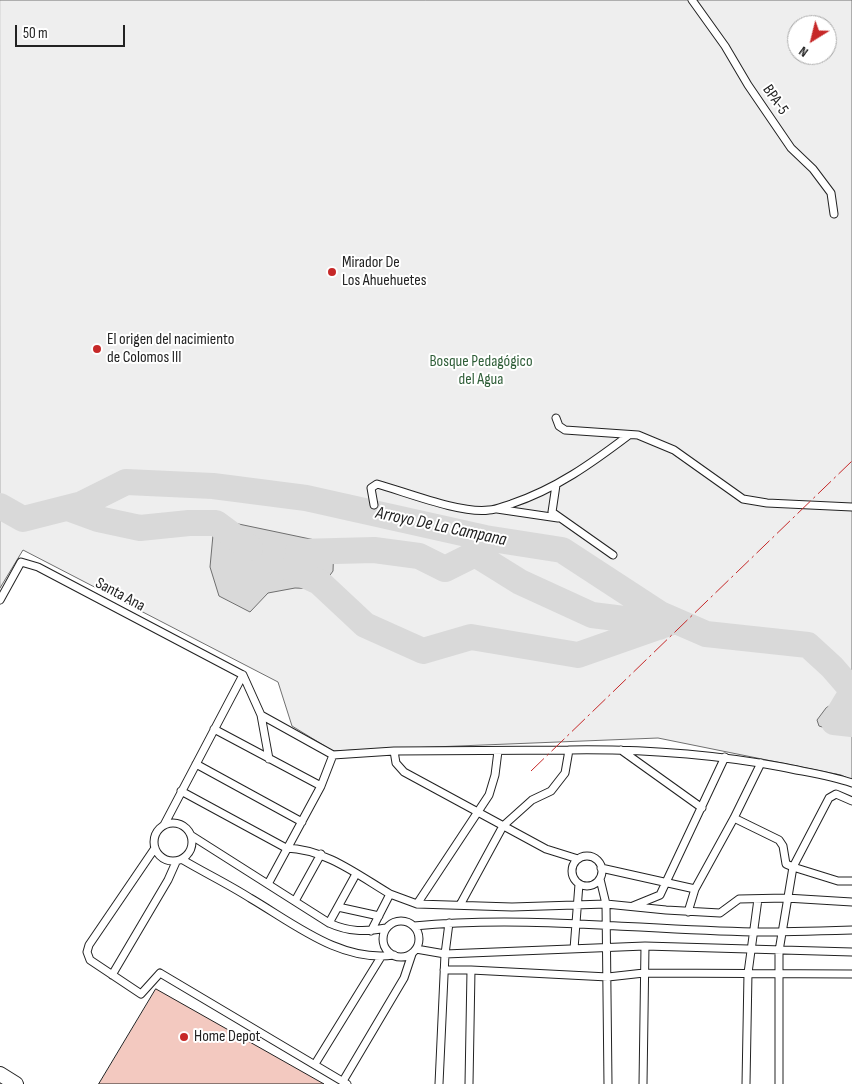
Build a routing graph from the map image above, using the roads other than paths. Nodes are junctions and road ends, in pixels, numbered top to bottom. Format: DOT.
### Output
graph roads {
  1 [pos="692,0"];
  2 [pos="834,214"];
  3 [pos="556,418"];
  4 [pos="629,435"];
  5 [pos="556,485"];
  6 [pos="374,505"];
  7 [pos="852,507"];
  8 [pos="494,509"];
  9 [pos="561,519"];
  10 [pos="613,555"];
  11 [pos="0,600"];
  12 [pos="243,675"];
  13 [pos="261,715"];
  14 [pos="214,729"];
  15 [pos="569,750"];
  16 [pos="620,750"];
  17 [pos="394,751"];
  18 [pos="498,751"];
  19 [pos="333,755"];
  20 [pos="725,757"];
  21 [pos="269,759"];
  22 [pos="761,763"];
  23 [pos="196,764"];
  24 [pos="852,783"];
  25 [pos="321,786"];
  26 [pos="181,792"];
  27 [pos="852,801"];
  28 [pos="702,808"];
  29 [pos="478,813"];
  30 [pos="734,818"];
  31 [pos="302,822"];
  32 [pos="164,825"];
  33 [pos="503,826"];
  34 [pos="192,836"];
  35 [pos="155,848"];
  36 [pos="286,848"];
  37 [pos="321,854"];
  38 [pos="578,860"];
  39 [pos="179,861"];
  40 [pos="793,867"];
  41 [pos="601,868"];
  42 [pos="356,874"];
  43 [pos="600,879"];
  44 [pos="852,881"];
  45 [pos="268,884"];
  46 [pos="579,884"];
  47 [pos="665,884"];
  48 [pos="695,889"];
  49 [pos="390,894"];
  50 [pos="786,898"];
  51 [pos="758,899"];
  52 [pos="296,901"];
  53 [pos="852,902"];
  54 [pos="417,904"];
  55 [pos="606,904"];
  56 [pos="460,905"];
  57 [pos="576,906"];
  58 [pos="338,907"];
  59 [pos="630,907"];
  60 [pos="688,912"];
  61 [pos="379,916"];
  62 [pos="329,923"];
  63 [pos="448,923"];
  64 [pos="576,924"];
  65 [pos="607,925"];
  66 [pos="414,926"];
  67 [pos="386,928"];
  68 [pos="852,930"];
  69 [pos="371,931"];
  70 [pos="781,931"];
  71 [pos="753,932"];
  72 [pos="645,946"];
  73 [pos="608,947"];
  74 [pos="574,949"];
  75 [pos="750,950"];
  76 [pos="779,951"];
  77 [pos="414,952"];
  78 [pos="852,952"];
  79 [pos="445,954"];
  80 [pos="394,955"];
  81 [pos="381,957"];
  82 [pos="444,970"];
  83 [pos="471,970"];
  84 [pos="644,973"];
  85 [pos="748,973"];
  86 [pos="777,973"];
  87 [pos="852,974"];
  88 [pos="112,975"];
  89 [pos="608,978"];
  90 [pos="315,1064"];
  91 [pos="0,1074"];
  92 [pos="345,1083"];
  93 [pos="16,1084"];
  94 [pos="439,1084"];
  95 [pos="469,1084"];
  96 [pos="608,1084"];
  97 [pos="643,1084"];
  98 [pos="746,1084"];
  99 [pos="779,1084"];
  1 -- 2 [label="lane, BPA-5"];
  3 -- 4 [label="lane"];
  4 -- 5 [label="lane"];
  4 -- 7 [label="lane"];
  5 -- 8 [label="lane"];
  5 -- 9 [label="lane"];
  6 -- 8 [label="lane"];
  8 -- 9 [label="lane"];
  9 -- 10 [label="lane"];
  11 -- 12 [label="lane, Santa Ana"];
  12 -- 13 [label="lane"];
  12 -- 14 [label="lane"];
  13 -- 19 [label="lane"];
  13 -- 21 [label="lane"];
  14 -- 21 [label="lane"];
  14 -- 23 [label="lane"];
  15 -- 16 [label="lane"];
  15 -- 18 [label="lane"];
  15 -- 33 [label="lane"];
  16 -- 20 [label="lane"];
  16 -- 28 [label="lane"];
  17 -- 18 [label="lane"];
  17 -- 19 [label="lane"];
  17 -- 29 [label="lane"];
  18 -- 29 [label="lane"];
  19 -- 25 [label="lane"];
  20 -- 22 [label="lane"];
  20 -- 28 [label="lane"];
  21 -- 25 [label="lane"];
  22 -- 24 [label="lane"];
  22 -- 30 [label="lane"];
  23 -- 26 [label="lane"];
  23 -- 31 [label="lane"];
  25 -- 31 [label="lane"];
  26 -- 32 [label="lane"];
  26 -- 36 [label="lane"];
  27 -- 40 [label="lane"];
  28 -- 47 [label="lane"];
  29 -- 33 [label="lane"];
  29 -- 54 [label="lane"];
  30 -- 40 [label="lane"];
  30 -- 48 [label="lane"];
  31 -- 36 [label="lane"];
  32 -- 34 [label="lane"];
  32 -- 35 [label="lane"];
  33 -- 38 [label="lane"];
  33 -- 56 [label="lane"];
  34 -- 39 [label="lane"];
  34 -- 45 [label="lane"];
  35 -- 39 [label="lane"];
  35 -- 88 [label="lane"];
  36 -- 37 [label="lane"];
  36 -- 45 [label="lane"];
  37 -- 42 [label="lane"];
  37 -- 52 [label="lane"];
  38 -- 41 [label="lane"];
  38 -- 46 [label="lane"];
  39 -- 81 [label="lane"];
  39 -- 88 [label="lane"];
  40 -- 44 [label="lane"];
  40 -- 50 [label="lane"];
  41 -- 43 [label="lane"];
  41 -- 47 [label="lane"];
  42 -- 49 [label="lane"];
  42 -- 58 [label="lane"];
  43 -- 46 [label="lane"];
  43 -- 55 [label="lane"];
  45 -- 52 [label="lane"];
  46 -- 57 [label="lane"];
  47 -- 48 [label="lane"];
  47 -- 59 [label="lane"];
  48 -- 60 [label="lane"];
  49 -- 54 [label="lane"];
  49 -- 61 [label="lane"];
  50 -- 51 [label="lane"];
  50 -- 53 [label="lane"];
  50 -- 70 [label="lane"];
  51 -- 60 [label="lane"];
  51 -- 71 [label="lane"];
  52 -- 62 [label="lane"];
  54 -- 56 [label="lane"];
  55 -- 57 [label="lane"];
  55 -- 59 [label="lane"];
  55 -- 65 [label="lane"];
  56 -- 57 [label="lane"];
  57 -- 64 [label="lane"];
  58 -- 61 [label="lane"];
  58 -- 62 [label="lane"];
  59 -- 60 [label="lane"];
  61 -- 69 [label="lane"];
  62 -- 69 [label="lane"];
  63 -- 64 [label="lane"];
  63 -- 66 [label="lane"];
  63 -- 79 [label="lane"];
  64 -- 65 [label="lane"];
  64 -- 74 [label="lane"];
  65 -- 71 [label="lane"];
  65 -- 73 [label="lane"];
  66 -- 67 [label="lane"];
  66 -- 77 [label="lane"];
  67 -- 69 [label="lane"];
  67 -- 80 [label="lane"];
  68 -- 70 [label="lane"];
  70 -- 71 [label="lane"];
  70 -- 76 [label="lane"];
  71 -- 75 [label="lane"];
  72 -- 73 [label="lane"];
  72 -- 75 [label="lane"];
  72 -- 84 [label="lane"];
  73 -- 74 [label="lane"];
  73 -- 89 [label="lane"];
  74 -- 79 [label="lane"];
  75 -- 76 [label="lane"];
  75 -- 85 [label="lane"];
  76 -- 78 [label="lane"];
  76 -- 86 [label="lane"];
  77 -- 79 [label="lane"];
  77 -- 80 [label="lane"];
  77 -- 92 [label="lane"];
  79 -- 82 [label="lane"];
  80 -- 81 [label="lane"];
  81 -- 90 [label="lane"];
  82 -- 83 [label="lane"];
  82 -- 94 [label="lane"];
  83 -- 89 [label="lane"];
  83 -- 95 [label="lane"];
  84 -- 85 [label="lane"];
  84 -- 89 [label="lane"];
  84 -- 97 [label="lane"];
  85 -- 86 [label="lane"];
  85 -- 98 [label="lane"];
  86 -- 87 [label="lane"];
  86 -- 99 [label="lane"];
  88 -- 90 [label="lane"];
  89 -- 96 [label="lane"];
  90 -- 92 [label="lane"];
  91 -- 93 [label="street"];
}
